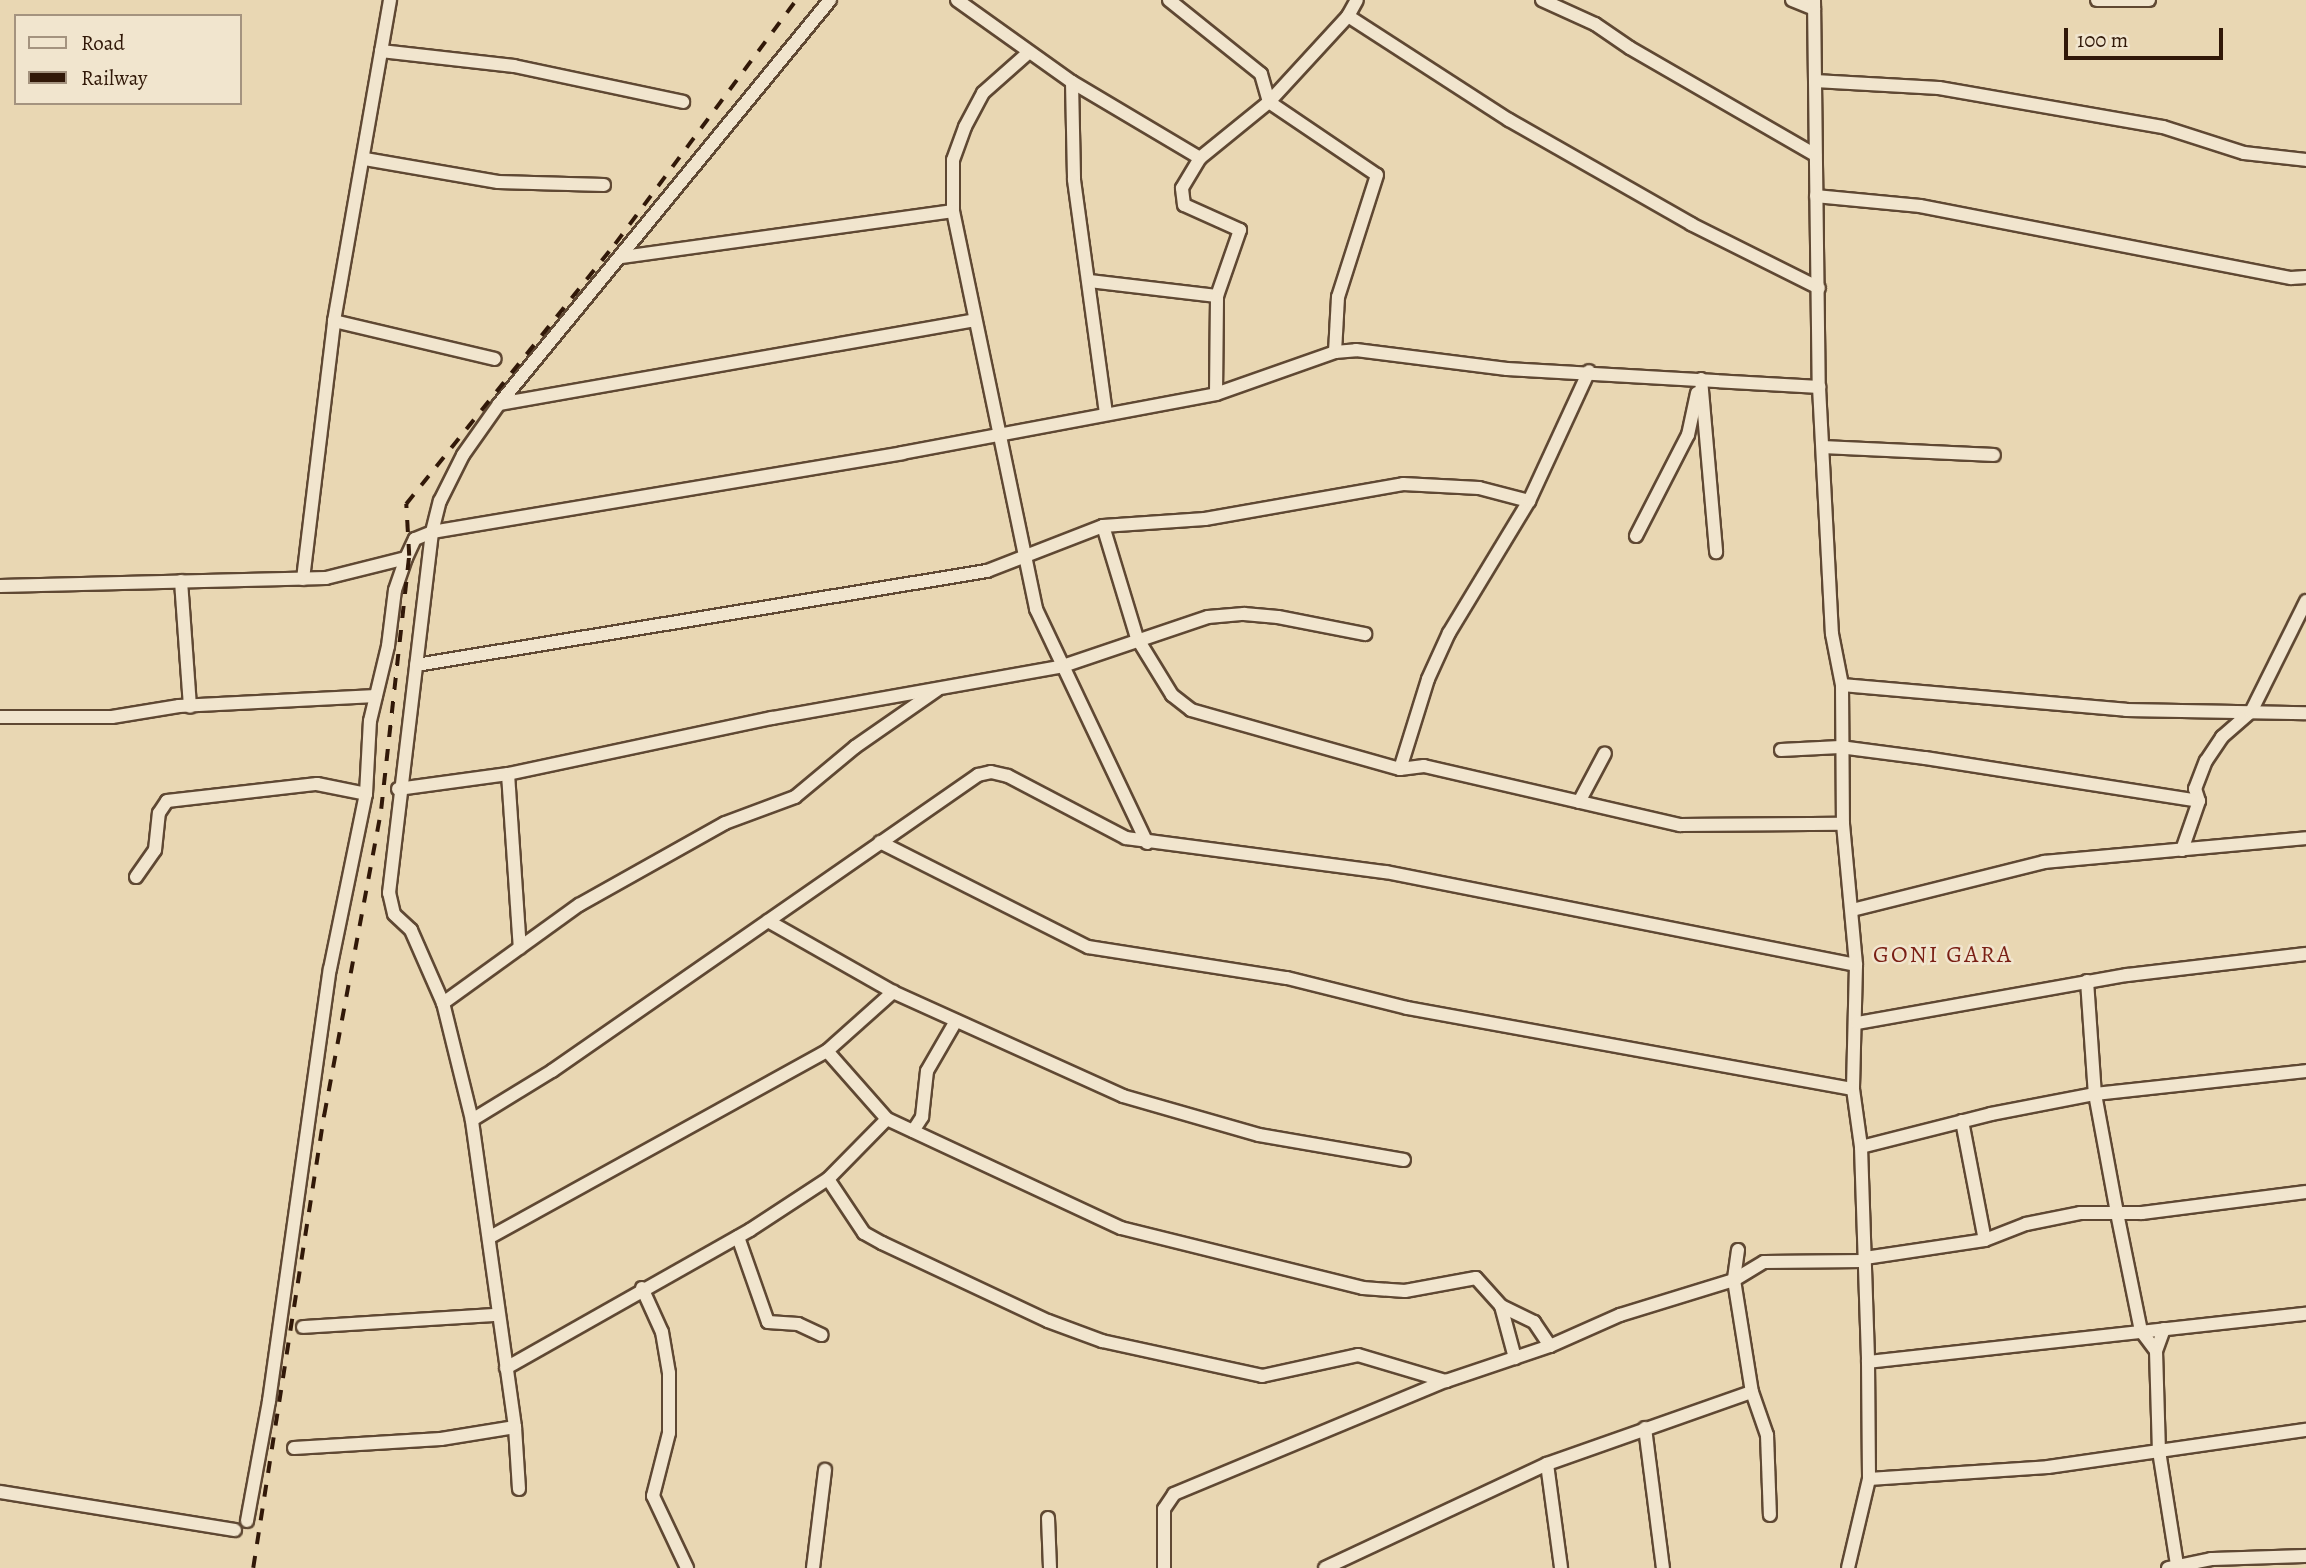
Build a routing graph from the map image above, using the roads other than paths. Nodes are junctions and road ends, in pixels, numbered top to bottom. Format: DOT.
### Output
graph roads {
  1 [pos="390,0"];
  2 [pos="830,0"];
  3 [pos="957,0"];
  4 [pos="1169,0"];
  5 [pos="1357,0"];
  6 [pos="1542,0"];
  7 [pos="1792,0"];
  8 [pos="2100,0"];
  9 [pos="2149,0"];
  10 [pos="1814,5"];
  11 [pos="1348,16"];
  12 [pos="381,51"];
  13 [pos="1028,53"];
  14 [pos="1815,81"];
  15 [pos="1072,82"];
  16 [pos="683,102"];
  17 [pos="1269,102"];
  18 [pos="1815,155"];
  19 [pos="1200,158"];
  20 [pos="365,159"];
  21 [pos="2306,160"];
  22 [pos="604,185"];
  23 [pos="1816,196"];
  24 [pos="953,211"];
  25 [pos="622,257"];
  26 [pos="2306,277"];
  27 [pos="1089,281"];
  28 [pos="1819,288"];
  29 [pos="1217,296"];
  30 [pos="974,320"];
  31 [pos="334,321"];
  32 [pos="1335,352"];
  33 [pos="495,359"];
  34 [pos="1589,371"];
  35 [pos="1701,379"];
  36 [pos="1819,387"];
  37 [pos="1216,394"];
  38 [pos="499,404"];
  39 [pos="1106,413"];
  40 [pos="1000,432"];
  41 [pos="1823,447"];
  42 [pos="1994,455"];
  43 [pos="1529,501"];
  44 [pos="1103,526"];
  45 [pos="432,533"];
  46 [pos="1636,536"];
  47 [pos="1716,552"];
  48 [pos="1026,554"];
  49 [pos="407,558"];
  50 [pos="303,579"];
  51 [pos="181,581"];
  52 [pos="0,586"];
  53 [pos="2306,601"];
  54 [pos="1365,634"];
  55 [pos="1137,638"];
  56 [pos="416,665"];
  57 [pos="1063,666"];
  58 [pos="1842,685"];
  59 [pos="937,690"];
  60 [pos="376,696"];
  61 [pos="190,707"];
  62 [pos="2251,712"];
  63 [pos="2306,713"];
  64 [pos="0,717"];
  65 [pos="1840,747"];
  66 [pos="1781,750"];
  67 [pos="1605,753"];
  68 [pos="1400,769"];
  69 [pos="508,774"];
  70 [pos="398,789"];
  71 [pos="366,794"];
  72 [pos="2199,801"];
  73 [pos="1579,802"];
  74 [pos="1843,824"];
  75 [pos="2306,838"];
  76 [pos="880,842"];
  77 [pos="1147,843"];
  78 [pos="2182,849"];
  79 [pos="136,877"];
  80 [pos="1852,910"];
  81 [pos="768,921"];
  82 [pos="520,948"];
  83 [pos="2306,954"];
  84 [pos="1856,965"];
  85 [pos="2087,981"];
  86 [pos="893,992"];
  87 [pos="443,1003"];
  88 [pos="956,1021"];
  89 [pos="1857,1023"];
  90 [pos="827,1051"];
  91 [pos="2306,1071"];
  92 [pos="1853,1089"];
  93 [pos="2095,1094"];
  94 [pos="887,1119"];
  95 [pos="472,1120"];
  96 [pos="1962,1121"];
  97 [pos="913,1131"];
  98 [pos="1861,1147"];
  99 [pos="1404,1160"];
  100 [pos="828,1179"];
  101 [pos="2306,1192"];
  102 [pos="2117,1213"];
  103 [pos="490,1237"];
  104 [pos="738,1237"];
  105 [pos="1985,1240"];
  106 [pos="1738,1250"];
  107 [pos="1864,1260"];
  108 [pos="1734,1280"];
  109 [pos="642,1289"];
  110 [pos="1501,1306"];
  111 [pos="2306,1314"];
  112 [pos="496,1315"];
  113 [pos="303,1328"];
  114 [pos="2164,1329"];
  115 [pos="2141,1331"];
  116 [pos="822,1335"];
  117 [pos="1550,1346"];
  118 [pos="2156,1350"];
  119 [pos="1515,1358"];
  120 [pos="1867,1362"];
  121 [pos="506,1368"];
  122 [pos="1446,1381"];
  123 [pos="1752,1392"];
  124 [pos="515,1427"];
  125 [pos="1645,1427"];
  126 [pos="2306,1430"];
  127 [pos="294,1448"];
  128 [pos="2159,1451"];
  129 [pos="1547,1464"];
  130 [pos="825,1470"];
  131 [pos="1869,1479"];
  132 [pos="519,1489"];
  133 [pos="0,1492"];
  134 [pos="1770,1515"];
  135 [pos="1048,1518"];
  136 [pos="247,1521"];
  137 [pos="235,1530"];
  138 [pos="2306,1556"];
  139 [pos="2172,1567"];
  140 [pos="687,1568"];
  141 [pos="813,1568"];
  142 [pos="1050,1568"];
  143 [pos="1164,1568"];
  144 [pos="1325,1568"];
  145 [pos="1561,1568"];
  146 [pos="1663,1568"];
  147 [pos="1848,1568"];
  1 -- 12 [label="street"];
  2 -- 25 [label="street"];
  3 -- 13 [label="street"];
  4 -- 17 [label="street"];
  5 -- 11 [label="street"];
  6 -- 18 [label="street"];
  7 -- 10 [label="street"];
  8 -- 9 [label="street"];
  10 -- 14 [label="street"];
  11 -- 17 [label="street"];
  11 -- 28 [label="street"];
  12 -- 16 [label="street"];
  12 -- 20 [label="street"];
  13 -- 15 [label="street"];
  13 -- 24 [label="street"];
  14 -- 18 [label="street"];
  14 -- 21 [label="street"];
  15 -- 19 [label="street"];
  15 -- 27 [label="street"];
  17 -- 19 [label="street"];
  17 -- 32 [label="street"];
  18 -- 23 [label="street"];
  19 -- 29 [label="street"];
  20 -- 22 [label="street"];
  20 -- 31 [label="street"];
  23 -- 26 [label="street"];
  23 -- 28 [label="street"];
  24 -- 25 [label="street"];
  24 -- 30 [label="street"];
  25 -- 38 [label="street"];
  27 -- 29 [label="street"];
  27 -- 39 [label="street"];
  28 -- 36 [label="street"];
  29 -- 37 [label="street"];
  30 -- 38 [label="street"];
  30 -- 40 [label="street"];
  31 -- 33 [label="street"];
  31 -- 50 [label="street"];
  32 -- 34 [label="street"];
  32 -- 37 [label="street"];
  34 -- 35 [label="street"];
  34 -- 43 [label="street"];
  35 -- 36 [label="street"];
  35 -- 46 [label="street"];
  35 -- 47 [label="street"];
  36 -- 41 [label="street"];
  37 -- 39 [label="street"];
  38 -- 45 [label="street"];
  39 -- 40 [label="street"];
  40 -- 45 [label="street"];
  40 -- 48 [label="street"];
  41 -- 42 [label="street"];
  41 -- 58 [label="street"];
  43 -- 44 [label="street"];
  43 -- 68 [label="street"];
  44 -- 48 [label="street"];
  44 -- 55 [label="street"];
  45 -- 49 [label="street"];
  45 -- 56 [label="street"];
  48 -- 56 [label="street"];
  48 -- 57 [label="street"];
  49 -- 50 [label="street"];
  49 -- 60 [label="street"];
  50 -- 51 [label="street"];
  51 -- 52 [label="street"];
  51 -- 61 [label="street"];
  53 -- 62 [label="street"];
  54 -- 55 [label="street"];
  55 -- 57 [label="street"];
  55 -- 68 [label="street"];
  56 -- 70 [label="street"];
  57 -- 59 [label="street"];
  57 -- 77 [label="street"];
  58 -- 62 [label="street"];
  58 -- 65 [label="street"];
  59 -- 69 [label="street"];
  59 -- 82 [label="street"];
  60 -- 61 [label="street"];
  60 -- 71 [label="street"];
  61 -- 64 [label="street"];
  62 -- 63 [label="street"];
  62 -- 72 [label="street"];
  65 -- 66 [label="street"];
  65 -- 72 [label="street"];
  65 -- 74 [label="street"];
  67 -- 73 [label="street"];
  68 -- 73 [label="street"];
  69 -- 70 [label="street"];
  69 -- 82 [label="street"];
  70 -- 87 [label="street"];
  71 -- 79 [label="street"];
  71 -- 136 [label="street"];
  72 -- 78 [label="street"];
  73 -- 74 [label="street"];
  74 -- 80 [label="street"];
  75 -- 78 [label="street"];
  76 -- 77 [label="street"];
  76 -- 81 [label="street"];
  76 -- 92 [label="street"];
  77 -- 84 [label="street"];
  78 -- 80 [label="street"];
  80 -- 84 [label="street"];
  81 -- 86 [label="street"];
  81 -- 95 [label="street"];
  82 -- 87 [label="street"];
  83 -- 85 [label="street"];
  84 -- 89 [label="street"];
  85 -- 89 [label="street"];
  85 -- 93 [label="street"];
  86 -- 88 [label="street"];
  86 -- 90 [label="street"];
  87 -- 95 [label="street"];
  88 -- 97 [label="street"];
  88 -- 99 [label="street"];
  89 -- 92 [label="street"];
  90 -- 94 [label="street"];
  90 -- 103 [label="street"];
  91 -- 93 [label="street"];
  92 -- 98 [label="street"];
  93 -- 96 [label="street"];
  93 -- 102 [label="street"];
  94 -- 97 [label="street"];
  94 -- 100 [label="street"];
  95 -- 103 [label="street"];
  96 -- 98 [label="street"];
  96 -- 105 [label="street"];
  97 -- 110 [label="street"];
  98 -- 107 [label="street"];
  100 -- 104 [label="street"];
  100 -- 122 [label="street"];
  101 -- 102 [label="street"];
  102 -- 105 [label="street"];
  102 -- 115 [label="street"];
  103 -- 112 [label="street"];
  104 -- 109 [label="street"];
  104 -- 116 [label="street"];
  105 -- 107 [label="street"];
  106 -- 108 [label="street"];
  107 -- 108 [label="street"];
  107 -- 120 [label="street"];
  108 -- 117 [label="street"];
  108 -- 123 [label="street"];
  109 -- 121 [label="street"];
  109 -- 140 [label="street"];
  110 -- 117 [label="street"];
  110 -- 119 [label="street"];
  111 -- 114 [label="street"];
  112 -- 113 [label="street"];
  112 -- 121 [label="street"];
  114 -- 115 [label="street"];
  114 -- 118 [label="street"];
  115 -- 118 [label="street"];
  115 -- 120 [label="street"];
  117 -- 119 [label="street"];
  118 -- 128 [label="street"];
  119 -- 122 [label="street"];
  120 -- 131 [label="street"];
  121 -- 124 [label="street"];
  122 -- 143 [label="street"];
  123 -- 125 [label="street"];
  123 -- 134 [label="street"];
  124 -- 127 [label="street"];
  124 -- 132 [label="street"];
  125 -- 129 [label="street"];
  125 -- 146 [label="street"];
  126 -- 128 [label="street"];
  128 -- 131 [label="street"];
  128 -- 139 [label="street"];
  129 -- 144 [label="street"];
  129 -- 145 [label="street"];
  130 -- 141 [label="street"];
  131 -- 147 [label="street"];
  133 -- 137 [label="street"];
  135 -- 142 [label="street"];
  138 -- 139 [label="street"];
}
